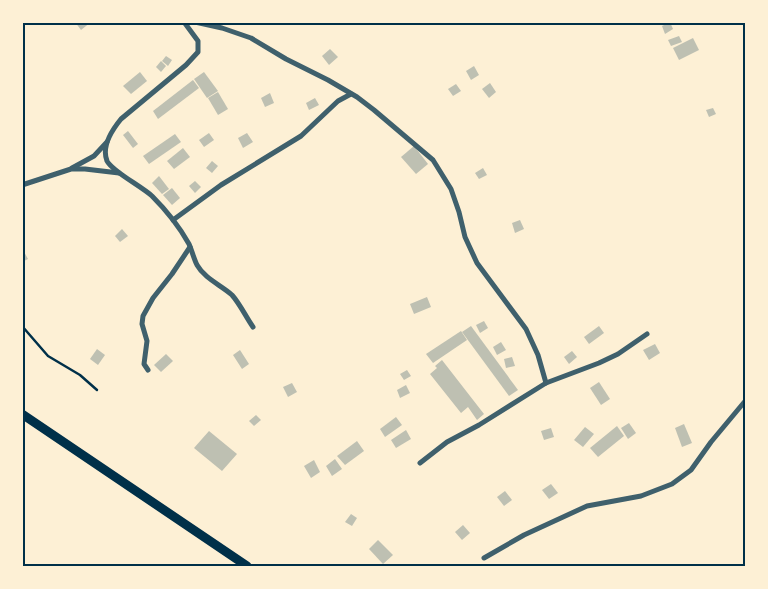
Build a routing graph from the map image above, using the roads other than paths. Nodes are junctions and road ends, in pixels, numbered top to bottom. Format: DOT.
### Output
graph roads {
  1 [pos="184,22"];
  2 [pos="195,22"];
  3 [pos="351,94"];
  4 [pos="107,142"];
  5 [pos="71,169"];
  6 [pos="120,173"];
  7 [pos="22,185"];
  8 [pos="173,220"];
  9 [pos="190,246"];
  10 [pos="253,327"];
  11 [pos="647,334"];
  12 [pos="148,370"];
  13 [pos="546,383"];
  14 [pos="746,400"];
  15 [pos="22,414"];
  16 [pos="420,462"];
  17 [pos="484,558"];
  18 [pos="247,566"];
  1 -- 4 [label="street"];
  2 -- 3 [label="street"];
  3 -- 8 [label="street"];
  3 -- 13 [label="street"];
  4 -- 5 [label="street"];
  4 -- 6 [label="street"];
  5 -- 6 [label="street"];
  5 -- 7 [label="street"];
  6 -- 8 [label="street"];
  8 -- 9 [label="street"];
  9 -- 10 [label="street"];
  9 -- 12 [label="street"];
  11 -- 13 [label="street"];
  13 -- 16 [label="street"];
  14 -- 17 [label="street"];
  15 -- 18 [label="main road"];
}
